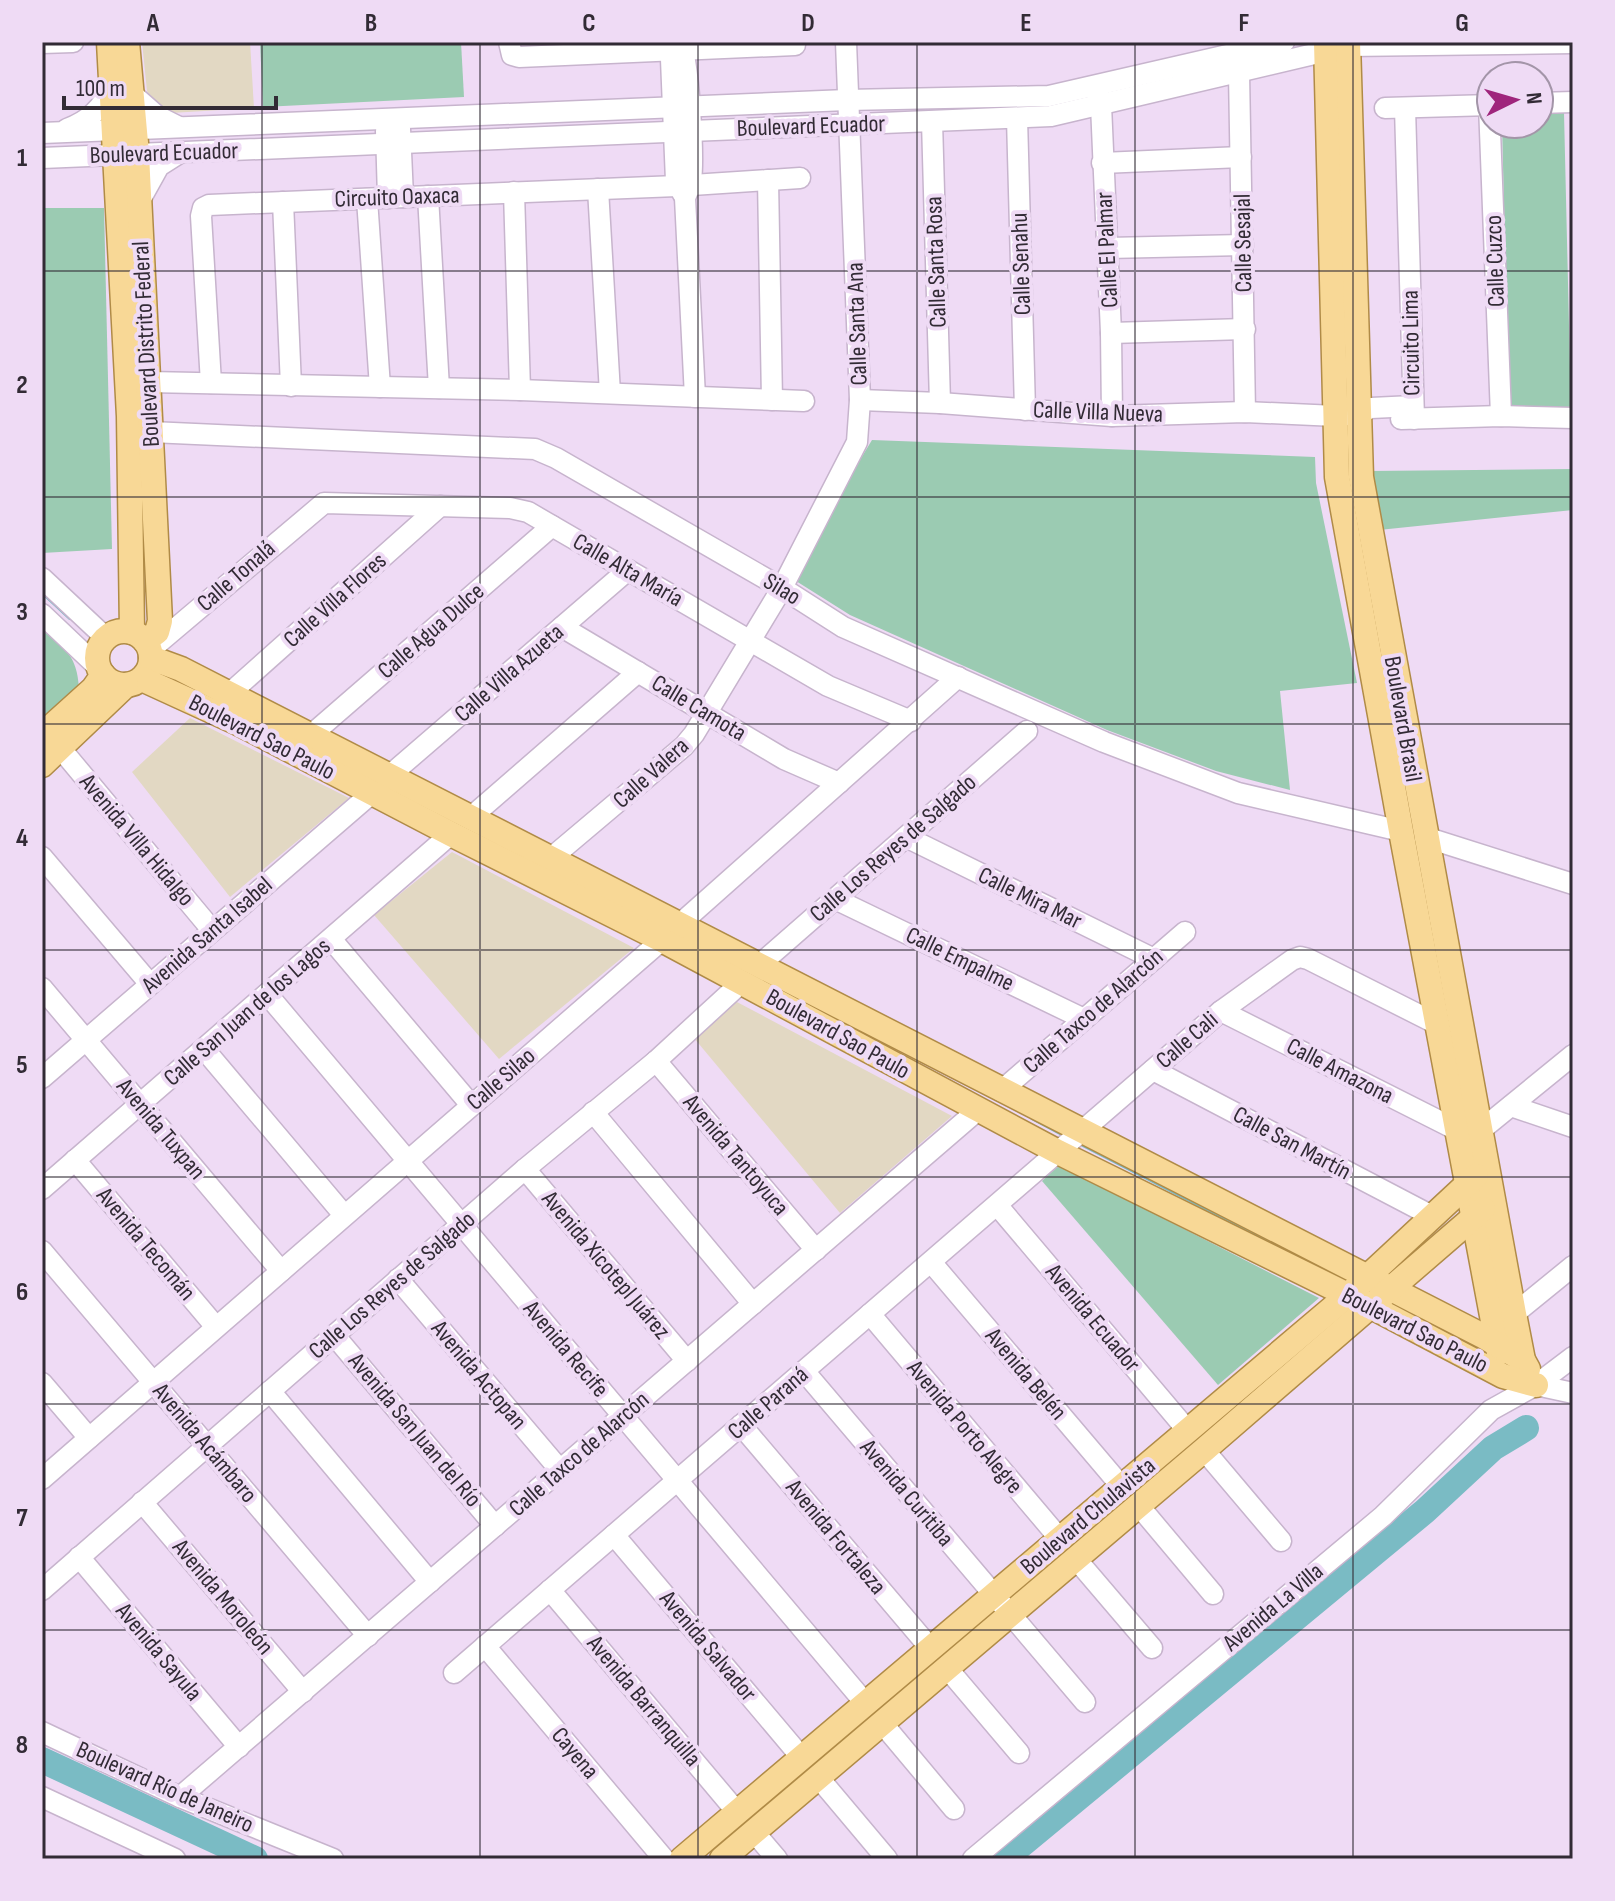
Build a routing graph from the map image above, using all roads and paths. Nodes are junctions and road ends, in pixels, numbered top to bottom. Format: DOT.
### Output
graph roads {
  1 [pos="73,42"];
  2 [pos="109,42"];
  3 [pos="127,42"];
  4 [pos="509,42"];
  5 [pos="846,42"];
  6 [pos="1284,42"];
  7 [pos="42,43"];
  8 [pos="1573,43"];
  9 [pos="762,44"];
  10 [pos="795,45"];
  11 [pos="1337,45"];
  12 [pos="679,46"];
  13 [pos="595,48"];
  14 [pos="1239,73"];
  15 [pos="122,91"];
  16 [pos="1098,95"];
  17 [pos="847,100"];
  18 [pos="1475,105"];
  19 [pos="681,107"];
  20 [pos="1017,118"];
  21 [pos="393,119"];
  22 [pos="932,121"];
  23 [pos="848,125"];
  24 [pos="183,128"];
  25 [pos="682,131"];
  26 [pos="49,133"];
  27 [pos="1491,140"];
  28 [pos="126,142"];
  29 [pos="393,143"];
  30 [pos="181,152"];
  31 [pos="76,156"];
  32 [pos="1241,157"];
  33 [pos="42,158"];
  34 [pos="1102,163"];
  35 [pos="800,178"];
  36 [pos="768,180"];
  37 [pos="598,189"];
  38 [pos="684,190"];
  39 [pos="514,192"];
  40 [pos="428,196"];
  41 [pos="386,198"];
  42 [pos="283,202"];
  43 [pos="128,203"];
  44 [pos="1243,245"];
  45 [pos="1108,248"];
  46 [pos="1245,329"];
  47 [pos="1111,333"];
  48 [pos="149,382"];
  49 [pos="211,383"];
  50 [pos="291,386"];
  51 [pos="380,387"];
  52 [pos="439,388"];
  53 [pos="520,390"];
  54 [pos="610,393"];
  55 [pos="695,397"];
  56 [pos="772,400"];
  57 [pos="860,400"];
  58 [pos="804,401"];
  59 [pos="940,403"];
  60 [pos="1025,410"];
  61 [pos="1245,412"];
  62 [pos="1414,412"];
  63 [pos="1347,415"];
  64 [pos="1112,416"];
  65 [pos="1501,416"];
  66 [pos="1573,418"];
  67 [pos="143,420"];
  68 [pos="324,503"];
  69 [pos="440,506"];
  70 [pos="552,526"];
  71 [pos="628,570"];
  72 [pos="42,578"];
  73 [pos="782,588"];
  74 [pos="42,614"];
  75 [pos="562,627"];
  76 [pos="106,638"];
  77 [pos="750,641"];
  78 [pos="141,657"];
  79 [pos="101,671"];
  80 [pos="638,672"];
  81 [pos="958,677"];
  82 [pos="229,694"];
  83 [pos="707,713"];
  84 [pos="911,721"];
  85 [pos="1027,731"];
  86 [pos="310,736"];
  87 [pos="48,750"];
  88 [pos="839,783"];
  89 [pos="381,785"];
  90 [pos="470,818"];
  91 [pos="1401,831"];
  92 [pos="451,834"];
  93 [pos="906,837"];
  94 [pos="1425,837"];
  95 [pos="42,857"];
  96 [pos="550,859"];
  97 [pos="1573,884"];
  98 [pos="1424,892"];
  99 [pos="835,899"];
  100 [pos="212,930"];
  101 [pos="670,932"];
  102 [pos="1185,932"];
  103 [pos="331,939"];
  104 [pos="1154,959"];
  105 [pos="750,974"];
  106 [pos="150,984"];
  107 [pos="42,988"];
  108 [pos="267,994"];
  109 [pos="1221,1011"];
  110 [pos="1084,1019"];
  111 [pos="1437,1024"];
  112 [pos="86,1040"];
  113 [pos="204,1049"];
  114 [pos="1573,1055"];
  115 [pos="656,1061"];
  116 [pos="1153,1070"];
  117 [pos="42,1078"];
  118 [pos="1001,1091"];
  119 [pos="140,1104"];
  120 [pos="471,1105"];
  121 [pos="1511,1106"];
  122 [pos="978,1110"];
  123 [pos="593,1112"];
  124 [pos="1573,1127"];
  125 [pos="1470,1131"];
  126 [pos="1081,1132"];
  127 [pos="1058,1152"];
  128 [pos="75,1160"];
  129 [pos="407,1160"];
  130 [pos="525,1169"];
  131 [pos="1478,1174"];
  132 [pos="42,1189"];
  133 [pos="997,1205"];
  134 [pos="1484,1208"];
  135 [pos="344,1215"];
  136 [pos="1432,1216"];
  137 [pos="461,1224"];
  138 [pos="816,1250"];
  139 [pos="42,1251"];
  140 [pos="931,1262"];
  141 [pos="1573,1266"];
  142 [pos="281,1271"];
  143 [pos="1365,1277"];
  144 [pos="398,1279"];
  145 [pos="1391,1289"];
  146 [pos="1348,1295"];
  147 [pos="753,1304"];
  148 [pos="1372,1307"];
  149 [pos="870,1314"];
  150 [pos="1514,1314"];
  151 [pos="216,1327"];
  152 [pos="334,1335"];
  153 [pos="1498,1345"];
  154 [pos="1573,1357"];
  155 [pos="1523,1360"];
  156 [pos="687,1361"];
  157 [pos="804,1371"];
  158 [pos="1503,1376"];
  159 [pos="153,1382"];
  160 [pos="42,1383"];
  161 [pos="1536,1385"];
  162 [pos="270,1391"];
  163 [pos="1573,1393"];
  164 [pos="623,1416"];
  165 [pos="741,1425"];
  166 [pos="1188,1431"];
  167 [pos="89,1438"];
  168 [pos="207,1446"];
  169 [pos="1204,1450"];
  170 [pos="560,1470"];
  171 [pos="42,1479"];
  172 [pos="677,1480"];
  173 [pos="1122,1487"];
  174 [pos="142,1502"];
  175 [pos="1139,1506"];
  176 [pos="495,1526"];
  177 [pos="614,1535"];
  178 [pos="1060,1539"];
  179 [pos="1281,1541"];
  180 [pos="79,1557"];
  181 [pos="1076,1559"];
  182 [pos="430,1582"];
  183 [pos="42,1590"];
  184 [pos="550,1590"];
  185 [pos="1213,1594"];
  186 [pos="995,1595"];
  187 [pos="1011,1614"];
  188 [pos="368,1636"];
  189 [pos="485,1646"];
  190 [pos="1152,1648"];
  191 [pos="931,1649"];
  192 [pos="947,1668"];
  193 [pos="454,1673"];
  194 [pos="303,1692"];
  195 [pos="1085,1702"];
  196 [pos="866,1704"];
  197 [pos="882,1723"];
  198 [pos="42,1732"];
  199 [pos="239,1747"];
  200 [pos="1019,1753"];
  201 [pos="802,1758"];
  202 [pos="818,1777"];
  203 [pos="42,1797"];
  204 [pos="180,1797"];
  205 [pos="954,1809"];
  206 [pos="737,1812"];
  207 [pos="754,1832"];
  208 [pos="175,1859"];
  209 [pos="333,1859"];
  210 [pos="664,1859"];
  211 [pos="682,1859"];
  212 [pos="722,1859"];
  213 [pos="777,1859"];
  214 [pos="887,1859"];
  215 [pos="973,1859"];
  1 -- 7 [label="street"];
  2 -- 15 [label="main road, Boulevard Distrito Federal"];
  3 -- 15 [label="main road, Boulevard Distrito Federal"];
  4 -- 13 [label="street"];
  5 -- 17 [label="street, Calle Santa Ana"];
  6 -- 16 [label="street, Boulevard Ecuador"];
  8 -- 11 [label="street, Boulevard Ecuador"];
  9 -- 10 [label="street"];
  9 -- 12 [label="street"];
  11 -- 14 [label="street, Boulevard Ecuador"];
  11 -- 63 [label="main road, Boulevard Brasil"];
  12 -- 13 [label="street"];
  12 -- 19 [label="street"];
  14 -- 16 [label="street, Boulevard Ecuador"];
  14 -- 32 [label="street, Calle Sesajal"];
  15 -- 24 [label="street"];
  15 -- 26 [label="street"];
  15 -- 28 [label="main road, Boulevard Distrito Federal"];
  16 -- 17 [label="street, Boulevard Ecuador"];
  16 -- 20 [label="street, Boulevard Ecuador"];
  16 -- 34 [label="street, Calle El Palmar"];
  17 -- 19 [label="street, Boulevard Ecuador"];
  17 -- 23 [label="street, Calle Santa Ana"];
  18 -- 62 [label="street, Circuito Lima"];
  19 -- 21 [label="street, Boulevard Ecuador"];
  19 -- 25 [label="street"];
  20 -- 22 [label="street, Boulevard Ecuador"];
  20 -- 60 [label="street, Calle Senahu"];
  21 -- 24 [label="street, Boulevard Ecuador"];
  21 -- 29 [label="street"];
  22 -- 23 [label="street, Boulevard Ecuador"];
  22 -- 59 [label="street, Calle Santa Rosa"];
  23 -- 25 [label="street, Boulevard Ecuador"];
  23 -- 57 [label="street, Calle Santa Ana"];
  24 -- 28 [label="street, Boulevard Ecuador"];
  25 -- 29 [label="street, Boulevard Ecuador"];
  25 -- 38 [label="street"];
  26 -- 28 [label="street, Boulevard Ecuador"];
  27 -- 65 [label="street, Calle Cuzco"];
  28 -- 30 [label="street, Boulevard Ecuador"];
  28 -- 31 [label="street, Boulevard Ecuador"];
  28 -- 43 [label="main road, Boulevard Distrito Federal"];
  29 -- 30 [label="street, Boulevard Ecuador"];
  29 -- 41 [label="street"];
  30 -- 43 [label="street"];
  31 -- 33 [label="street, Boulevard Ecuador"];
  31 -- 43 [label="street"];
  32 -- 34 [label="street"];
  32 -- 44 [label="street, Calle Sesajal"];
  34 -- 45 [label="street, Calle El Palmar"];
  35 -- 36 [label="street, Circuito Oaxaca"];
  36 -- 38 [label="street, Circuito Oaxaca"];
  36 -- 56 [label="street"];
  37 -- 38 [label="street, Circuito Oaxaca"];
  37 -- 39 [label="street, Circuito Oaxaca"];
  37 -- 54 [label="street"];
  38 -- 55 [label="street"];
  39 -- 40 [label="street, Circuito Oaxaca"];
  39 -- 53 [label="street"];
  40 -- 41 [label="street, Circuito Oaxaca"];
  40 -- 52 [label="street"];
  41 -- 42 [label="street, Circuito Oaxaca"];
  41 -- 51 [label="street"];
  42 -- 49 [label="street, Circuito Oaxaca"];
  42 -- 50 [label="street"];
  43 -- 48 [label="main road, Boulevard Distrito Federal"];
  43 -- 67 [label="main road, Boulevard Distrito Federal"];
  44 -- 45 [label="street"];
  44 -- 46 [label="street, Calle Sesajal"];
  45 -- 47 [label="street, Calle El Palmar"];
  46 -- 47 [label="street"];
  46 -- 61 [label="street, Calle Sesajal"];
  47 -- 64 [label="street, Calle El Palmar"];
  48 -- 49 [label="street"];
  48 -- 67 [label="main road, Boulevard Distrito Federal"];
  49 -- 50 [label="street"];
  50 -- 51 [label="street"];
  51 -- 52 [label="street"];
  52 -- 53 [label="street"];
  53 -- 54 [label="street"];
  54 -- 55 [label="street"];
  55 -- 56 [label="street"];
  56 -- 58 [label="street"];
  57 -- 59 [label="street, Calle Villa Nueva"];
  57 -- 73 [label="street, Calle Santa Ana"];
  59 -- 60 [label="street, Calle Villa Nueva"];
  60 -- 64 [label="street, Calle Villa Nueva"];
  61 -- 63 [label="street, Calle Villa Nueva"];
  61 -- 64 [label="street, Calle Villa Nueva"];
  62 -- 63 [label="street, Calle Villa Nueva"];
  62 -- 65 [label="street, Circuito Lima"];
  63 -- 91 [label="main road, Boulevard Brasil"];
  63 -- 94 [label="main road, Boulevard Brasil"];
  65 -- 66 [label="street, Circuito Lima"];
  67 -- 73 [label="street, Silao"];
  67 -- 78 [label="main road, Boulevard Distrito Federal"];
  68 -- 69 [label="street, Calle Alta María"];
  68 -- 78 [label="street, Calle Tonalá"];
  69 -- 70 [label="street, Calle Alta María"];
  69 -- 82 [label="street, Calle Villa Flores"];
  70 -- 71 [label="street, Calle Alta María"];
  70 -- 86 [label="street, Calle Agua Dulce"];
  71 -- 75 [label="street, Calle Villa Azueta"];
  71 -- 77 [label="street, Calle Alta María"];
  72 -- 76 [label="street"];
  73 -- 77 [label="street, Calle Valera"];
  73 -- 81 [label="street, Silao"];
  74 -- 79 [label="street"];
  75 -- 80 [label="street, Calle Camota"];
  75 -- 89 [label="street, Calle Villa Azueta"];
  76 -- 78 [label="main road"];
  76 -- 79 [label="main road"];
  77 -- 83 [label="street, Calle Valera"];
  77 -- 84 [label="street, Calle Alta María"];
  78 -- 79 [label="main road"];
  78 -- 82 [label="main road, Boulevard Sao Paulo"];
  78 -- 87 [label="main road"];
  78 -- 89 [label="main road, Boulevard Sao Paulo"];
  79 -- 87 [label="main road"];
  80 -- 83 [label="street, Calle Camota"];
  80 -- 90 [label="street"];
  81 -- 84 [label="street, Calle Silao"];
  81 -- 91 [label="street, Silao"];
  82 -- 86 [label="main road, Boulevard Sao Paulo"];
  83 -- 88 [label="street, Calle Camota"];
  83 -- 96 [label="street, Calle Valera"];
  84 -- 88 [label="street, Calle Silao"];
  85 -- 93 [label="street, Calle Los Reyes de Salgado"];
  86 -- 89 [label="main road, Boulevard Sao Paulo"];
  87 -- 100 [label="street, Avenida Villa Hidalgo"];
  88 -- 101 [label="street, Calle Silao"];
  89 -- 90 [label="main road, Boulevard Sao Paulo"];
  89 -- 92 [label="main road, Boulevard Sao Paulo"];
  89 -- 100 [label="street, Avenida Santa Isabel"];
  90 -- 96 [label="main road, Boulevard Sao Paulo"];
  91 -- 98 [label="main road, Boulevard Brasil"];
  92 -- 101 [label="main road, Boulevard Sao Paulo"];
  92 -- 103 [label="street, Calle San Juan de los Lagos"];
  93 -- 99 [label="street, Calle Los Reyes de Salgado"];
  93 -- 104 [label="street, Calle Mira Mar"];
  94 -- 97 [label="street"];
  94 -- 98 [label="main road, Boulevard Brasil"];
  95 -- 106 [label="street"];
  96 -- 101 [label="main road, Boulevard Sao Paulo"];
  98 -- 111 [label="main road, Boulevard Brasil"];
  98 -- 125 [label="main road, Boulevard Brasil"];
  99 -- 105 [label="street, Calle Los Reyes de Salgado"];
  99 -- 110 [label="street, Calle Empalme"];
  100 -- 106 [label="street, Avenida Santa Isabel"];
  101 -- 105 [label="main road, Boulevard Sao Paulo"];
  101 -- 120 [label="street, Calle Silao"];
  102 -- 104 [label="street, Calle Taxco de Alarcón"];
  103 -- 108 [label="street, Calle San Juan de los Lagos"];
  103 -- 120 [label="street"];
  104 -- 110 [label="street, Calle Taxco de Alarcón"];
  105 -- 115 [label="street, Calle Los Reyes de Salgado"];
  105 -- 118 [label="main road, Boulevard Sao Paulo"];
  105 -- 122 [label="main road, Boulevard Sao Paulo"];
  106 -- 112 [label="street, Avenida Santa Isabel"];
  107 -- 112 [label="street, Avenida Tuxpan"];
  108 -- 113 [label="street, Calle San Juan de los Lagos"];
  108 -- 129 [label="street, Avenida Recife"];
  109 -- 111 [label="street, Calle Cali"];
  109 -- 116 [label="street, Calle Cali"];
  109 -- 125 [label="street, Calle Amazona"];
  110 -- 118 [label="street, Calle Taxco de Alarcón"];
  111 -- 125 [label="main road, Boulevard Brasil"];
  112 -- 117 [label="street, Avenida Santa Isabel"];
  112 -- 119 [label="street, Avenida Tuxpan"];
  113 -- 119 [label="street, Calle San Juan de los Lagos"];
  113 -- 135 [label="street"];
  114 -- 121 [label="street"];
  115 -- 123 [label="street, Calle Los Reyes de Salgado"];
  115 -- 138 [label="street, Avenida Tantoyuca"];
  116 -- 126 [label="street, Calle Cali"];
  116 -- 136 [label="street, Calle San Martín"];
  118 -- 126 [label="main road, Boulevard Sao Paulo"];
  119 -- 128 [label="street, Calle San Juan de los Lagos"];
  119 -- 142 [label="street, Avenida Tuxpan"];
  120 -- 129 [label="street, Calle Silao"];
  121 -- 124 [label="street"];
  121 -- 125 [label="street"];
  122 -- 127 [label="main road, Boulevard Sao Paulo"];
  122 -- 138 [label="street, Calle Taxco de Alarcón"];
  123 -- 130 [label="street, Calle Los Reyes de Salgado"];
  123 -- 147 [label="street"];
  125 -- 131 [label="main road, Boulevard Brasil"];
  126 -- 127 [label="street, Calle Paraná"];
  126 -- 143 [label="main road, Boulevard Sao Paulo"];
  127 -- 133 [label="street, Calle Paraná"];
  127 -- 146 [label="main road, Boulevard Sao Paulo"];
  128 -- 132 [label="street, Calle San Juan de los Lagos"];
  128 -- 151 [label="street, Avenida Tecomán"];
  129 -- 135 [label="street, Calle Silao"];
  129 -- 137 [label="street, Avenida Recife"];
  130 -- 137 [label="street, Calle Los Reyes de Salgado"];
  130 -- 156 [label="street, Avenida Xicotepl Juárez"];
  131 -- 134 [label="main road, Boulevard Brasil"];
  131 -- 136 [label="main road, Boulevard Chulavista"];
  133 -- 140 [label="street, Calle Paraná"];
  133 -- 166 [label="street, Avenida Ecuador"];
  134 -- 145 [label="main road, Boulevard Chulavista"];
  134 -- 150 [label="main road, Boulevard Brasil"];
  134 -- 153 [label="main road, Boulevard Brasil"];
  135 -- 142 [label="street, Calle Silao"];
  136 -- 143 [label="main road, Boulevard Chulavista"];
  137 -- 144 [label="street, Calle Los Reyes de Salgado"];
  137 -- 164 [label="street, Avenida Recife"];
  138 -- 147 [label="street, Calle Taxco de Alarcón"];
  139 -- 159 [label="street, Avenida Acámbaro"];
  140 -- 149 [label="street, Calle Paraná"];
  140 -- 173 [label="street, Avenida Belén"];
  141 -- 150 [label="street"];
  142 -- 151 [label="street, Calle Silao"];
  143 -- 145 [label="main road, Boulevard Sao Paulo"];
  143 -- 146 [label="main road, Boulevard Chulavista"];
  144 -- 152 [label="street, Calle Los Reyes de Salgado"];
  144 -- 170 [label="street, Avenida Actopan"];
  145 -- 148 [label="main road, Boulevard Chulavista"];
  145 -- 153 [label="main road, Boulevard Sao Paulo"];
  146 -- 148 [label="main road, Boulevard Sao Paulo"];
  146 -- 166 [label="main road, Boulevard Chulavista"];
  147 -- 156 [label="street, Calle Taxco de Alarcón"];
  148 -- 158 [label="main road, Boulevard Sao Paulo"];
  148 -- 169 [label="main road, Boulevard Chulavista"];
  149 -- 157 [label="street, Calle Paraná"];
  149 -- 178 [label="street, Avenida Porto Alegre"];
  150 -- 155 [label="main road, Boulevard Brasil"];
  151 -- 159 [label="street, Calle Silao"];
  152 -- 162 [label="street, Calle Los Reyes de Salgado"];
  152 -- 176 [label="street, Avenida San Juan del Río"];
  153 -- 155 [label="main road, Boulevard Sao Paulo"];
  153 -- 158 [label="main road, Boulevard Brasil"];
  154 -- 161 [label="street, Avenida La Villa"];
  155 -- 161 [label="main road, Boulevard Brasil"];
  156 -- 164 [label="street, Calle Taxco de Alarcón"];
  157 -- 165 [label="street, Calle Paraná"];
  157 -- 186 [label="street, Avenida Curitiba"];
  158 -- 161 [label="main road, Boulevard Sao Paulo"];
  159 -- 167 [label="street, Calle Silao"];
  159 -- 168 [label="street, Avenida Acámbaro"];
  160 -- 167 [label="street"];
  161 -- 163 [label="street"];
  161 -- 215 [label="street, Avenida La Villa"];
  162 -- 168 [label="street, Calle Los Reyes de Salgado"];
  162 -- 182 [label="street"];
  164 -- 170 [label="street, Calle Taxco de Alarcón"];
  164 -- 172 [label="street, Avenida Recife"];
  165 -- 172 [label="street, Calle Paraná"];
  165 -- 191 [label="street, Avenida Fortaleza"];
  166 -- 173 [label="main road, Boulevard Chulavista"];
  167 -- 171 [label="street, Calle Silao"];
  168 -- 174 [label="street, Calle Los Reyes de Salgado"];
  168 -- 188 [label="street, Avenida Acámbaro"];
  169 -- 175 [label="main road, Boulevard Chulavista"];
  169 -- 179 [label="street"];
  170 -- 176 [label="street, Calle Taxco de Alarcón"];
  172 -- 177 [label="street, Calle Paraná"];
  172 -- 196 [label="street, Avenida Recife"];
  173 -- 178 [label="main road, Boulevard Chulavista"];
  174 -- 180 [label="street, Calle Los Reyes de Salgado"];
  174 -- 194 [label="street, Avenida Moroleón"];
  175 -- 181 [label="main road, Boulevard Chulavista"];
  175 -- 185 [label="street"];
  176 -- 182 [label="street, Calle Taxco de Alarcón"];
  177 -- 184 [label="street, Calle Paraná"];
  177 -- 201 [label="street, Avenida Salvador"];
  178 -- 186 [label="main road, Boulevard Chulavista"];
  180 -- 183 [label="street, Calle Los Reyes de Salgado"];
  180 -- 199 [label="street, Avenida Sayula"];
  181 -- 187 [label="main road, Boulevard Chulavista"];
  181 -- 190 [label="street"];
  182 -- 188 [label="street, Calle Taxco de Alarcón"];
  184 -- 189 [label="street, Calle Paraná"];
  184 -- 206 [label="street, Avenida Barranquilla"];
  186 -- 187 [label="street, Avenida Curitiba"];
  186 -- 191 [label="main road, Boulevard Chulavista"];
  187 -- 192 [label="main road, Boulevard Chulavista"];
  187 -- 195 [label="street, Avenida Curitiba"];
  188 -- 194 [label="street, Calle Taxco de Alarcón"];
  189 -- 193 [label="street, Calle Paraná"];
  189 -- 210 [label="street, Cayena"];
  191 -- 196 [label="main road, Boulevard Chulavista"];
  192 -- 197 [label="main road, Boulevard Chulavista"];
  192 -- 200 [label="street"];
  194 -- 199 [label="street, Calle Taxco de Alarcón"];
  196 -- 201 [label="main road, Boulevard Chulavista"];
  197 -- 202 [label="main road, Boulevard Chulavista"];
  197 -- 205 [label="street"];
  198 -- 204 [label="street, Boulevard Río de Janeiro"];
  199 -- 204 [label="street, Calle Taxco de Alarcón"];
  201 -- 206 [label="main road, Boulevard Chulavista"];
  202 -- 207 [label="main road, Boulevard Chulavista"];
  202 -- 214 [label="street"];
  203 -- 208 [label="street"];
  204 -- 209 [label="street, Boulevard Río de Janeiro"];
  206 -- 211 [label="main road, Boulevard Chulavista"];
  207 -- 212 [label="main road, Boulevard Chulavista"];
  207 -- 213 [label="street"];
}
